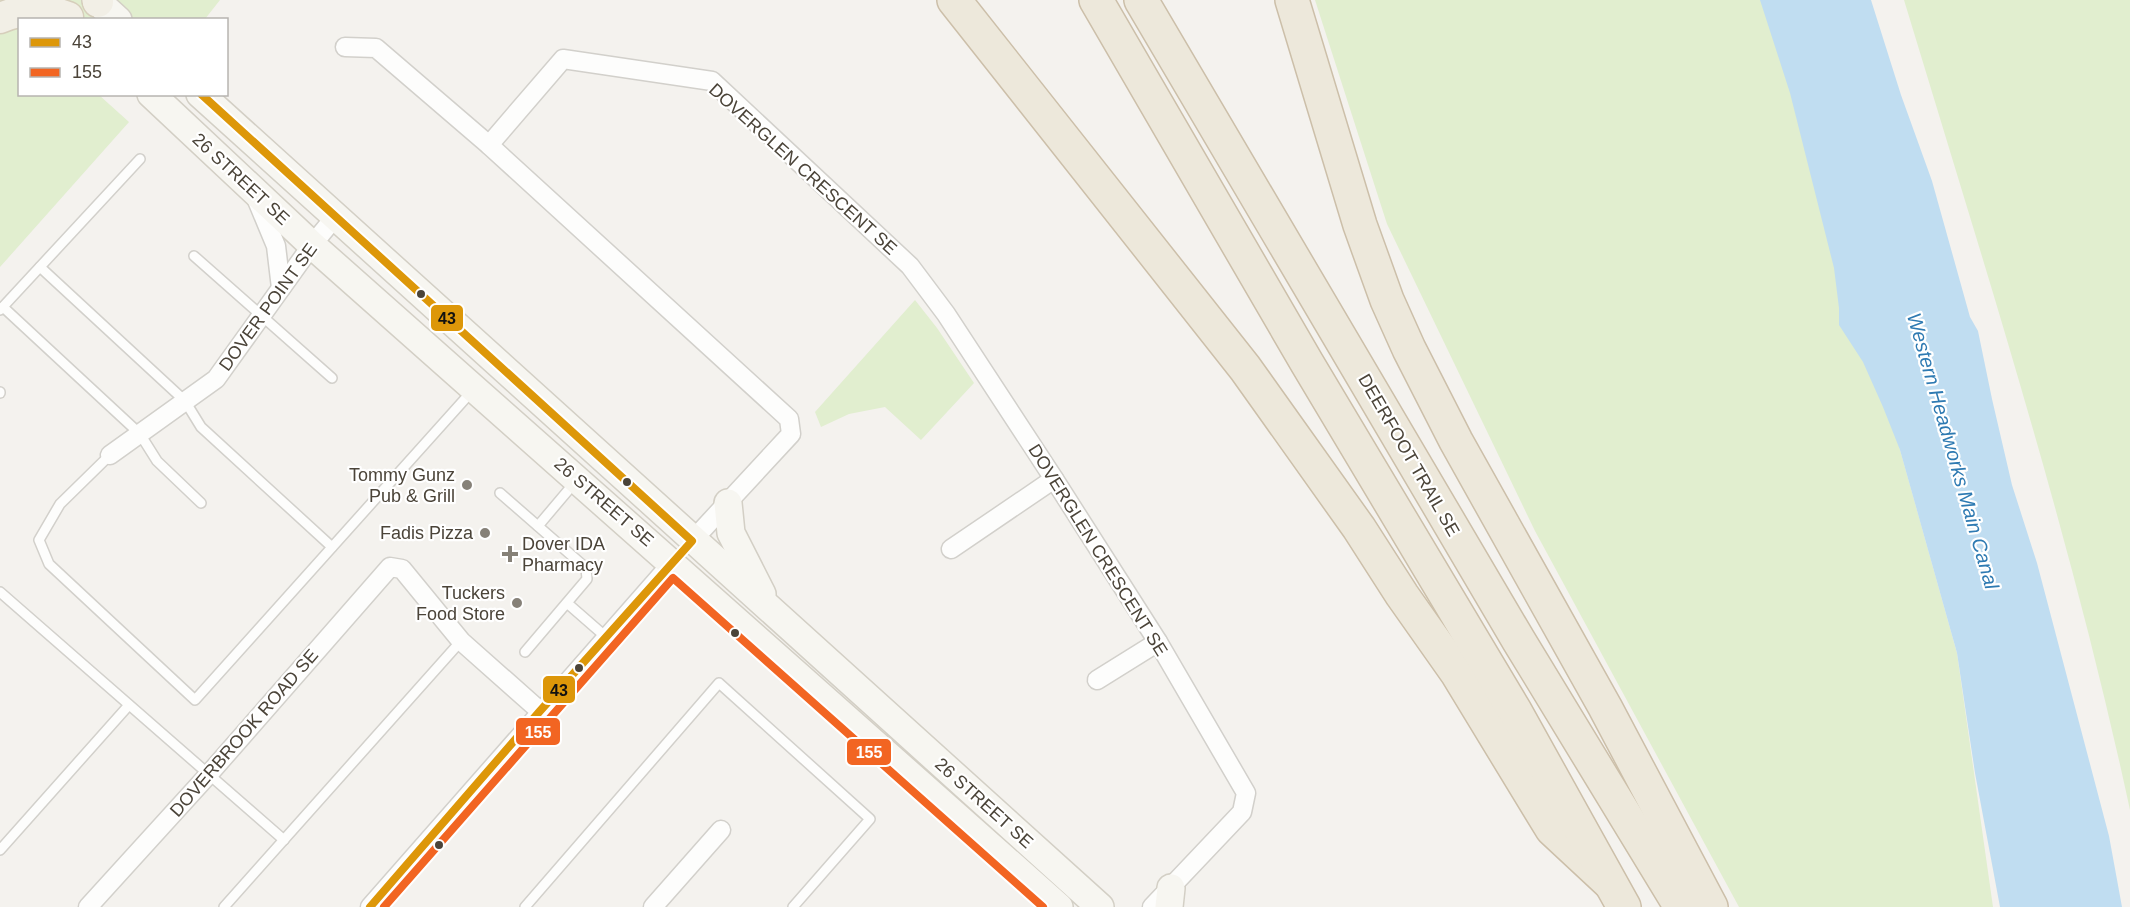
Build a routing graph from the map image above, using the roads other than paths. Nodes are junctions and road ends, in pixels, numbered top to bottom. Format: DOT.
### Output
graph roads {
  1 [pos="954,0"];
  2 [pos="1096,0"];
  3 [pos="1141,0"];
  4 [pos="1292,0"];
  5 [pos="63,12"];
  6 [pos="0,18"];
  7 [pos="345,47"];
  8 [pos="153,96"];
  9 [pos="202,96"];
  10 [pos="489,145"];
  11 [pos="140,159"];
  12 [pos="252,189"];
  13 [pos="335,217"];
  14 [pos="312,245"];
  15 [pos="194,256"];
  16 [pos="40,267"];
  17 [pos="281,288"];
  18 [pos="2,309"];
  19 [pos="262,315"];
  20 [pos="332,378"];
  21 [pos="474,388"];
  22 [pos="185,401"];
  23 [pos="140,434"];
  24 [pos="110,455"];
  25 [pos="578,479"];
  26 [pos="1054,479"];
  27 [pos="500,492"];
  28 [pos="201,503"];
  29 [pos="728,503"];
  30 [pos="538,526"];
  31 [pos="692,541"];
  32 [pos="332,547"];
  33 [pos="951,549"];
  34 [pos="672,563"];
  35 [pos="0,592"];
  36 [pos="567,603"];
  37 [pos="771,611"];
  38 [pos="606,637"];
  39 [pos="461,641"];
  40 [pos="1158,642"];
  41 [pos="525,652"];
  42 [pos="1097,680"];
  43 [pos="129,705"];
  44 [pos="540,711"];
  45 [pos="209,774"];
  46 [pos="721,830"];
  47 [pos="284,840"];
  48 [pos="0,850"];
  49 [pos="1617,895"];
  50 [pos="1164,901"];
  51 [pos="379,904"];
  52 [pos="88,907"];
  53 [pos="224,907"];
  54 [pos="525,907"];
  55 [pos="652,907"];
  56 [pos="793,907"];
  57 [pos="1059,907"];
  58 [pos="1100,907"];
  59 [pos="1681,907"];
  60 [pos="1711,907"];
  1 -- 49 [label="highway"];
  2 -- 49 [label="highway"];
  3 -- 59 [label="highway, DEERFOOT TRAIL SE"];
  4 -- 60 [label="highway"];
  5 -- 6 [label="main road"];
  7 -- 10 [label="street"];
  8 -- 12 [label="street, 26 STREET SE"];
  9 -- 13 [label="street, 26 STREET SE"];
  10 -- 26 [label="street, DOVERGLEN CRESCENT SE"];
  10 -- 29 [label="street"];
  11 -- 16 [label="lane"];
  12 -- 14 [label="street, 26 STREET SE"];
  12 -- 17 [label="street"];
  13 -- 14 [label="street, DOVER POINT SE"];
  13 -- 31 [label="street, 26 STREET SE"];
  14 -- 17 [label="street, DOVER POINT SE"];
  14 -- 21 [label="street, 26 STREET SE"];
  15 -- 19 [label="lane"];
  16 -- 18 [label="lane"];
  16 -- 22 [label="lane"];
  17 -- 19 [label="street, DOVER POINT SE"];
  18 -- 23 [label="lane"];
  19 -- 20 [label="lane"];
  19 -- 22 [label="street, DOVER POINT SE"];
  21 -- 25 [label="street, 26 STREET SE"];
  21 -- 32 [label="lane"];
  22 -- 23 [label="street, DOVER POINT SE"];
  22 -- 32 [label="lane"];
  23 -- 24 [label="street, DOVER POINT SE"];
  23 -- 28 [label="lane"];
  24 -- 32 [label="lane"];
  25 -- 30 [label="lane"];
  25 -- 34 [label="street, 26 STREET SE"];
  26 -- 33 [label="street"];
  26 -- 40 [label="street, DOVERGLEN CRESCENT SE"];
  27 -- 30 [label="lane"];
  29 -- 31 [label="street"];
  29 -- 37 [label="street"];
  30 -- 36 [label="lane"];
  31 -- 34 [label="street"];
  31 -- 37 [label="street, 26 STREET SE"];
  34 -- 38 [label="street"];
  34 -- 57 [label="street, 26 STREET SE"];
  35 -- 43 [label="lane"];
  36 -- 38 [label="lane"];
  36 -- 41 [label="lane"];
  37 -- 58 [label="street, 26 STREET SE"];
  38 -- 44 [label="street"];
  39 -- 44 [label="street"];
  39 -- 45 [label="street, DOVERBROOK ROAD SE"];
  39 -- 47 [label="lane"];
  40 -- 42 [label="street"];
  40 -- 50 [label="street, DOVERGLEN CRESCENT SE"];
  43 -- 45 [label="lane"];
  43 -- 48 [label="lane"];
  44 -- 51 [label="street"];
  45 -- 47 [label="lane"];
  45 -- 52 [label="street, DOVERBROOK ROAD SE"];
  46 -- 55 [label="street"];
  47 -- 53 [label="lane"];
  54 -- 56 [label="lane"];
}
